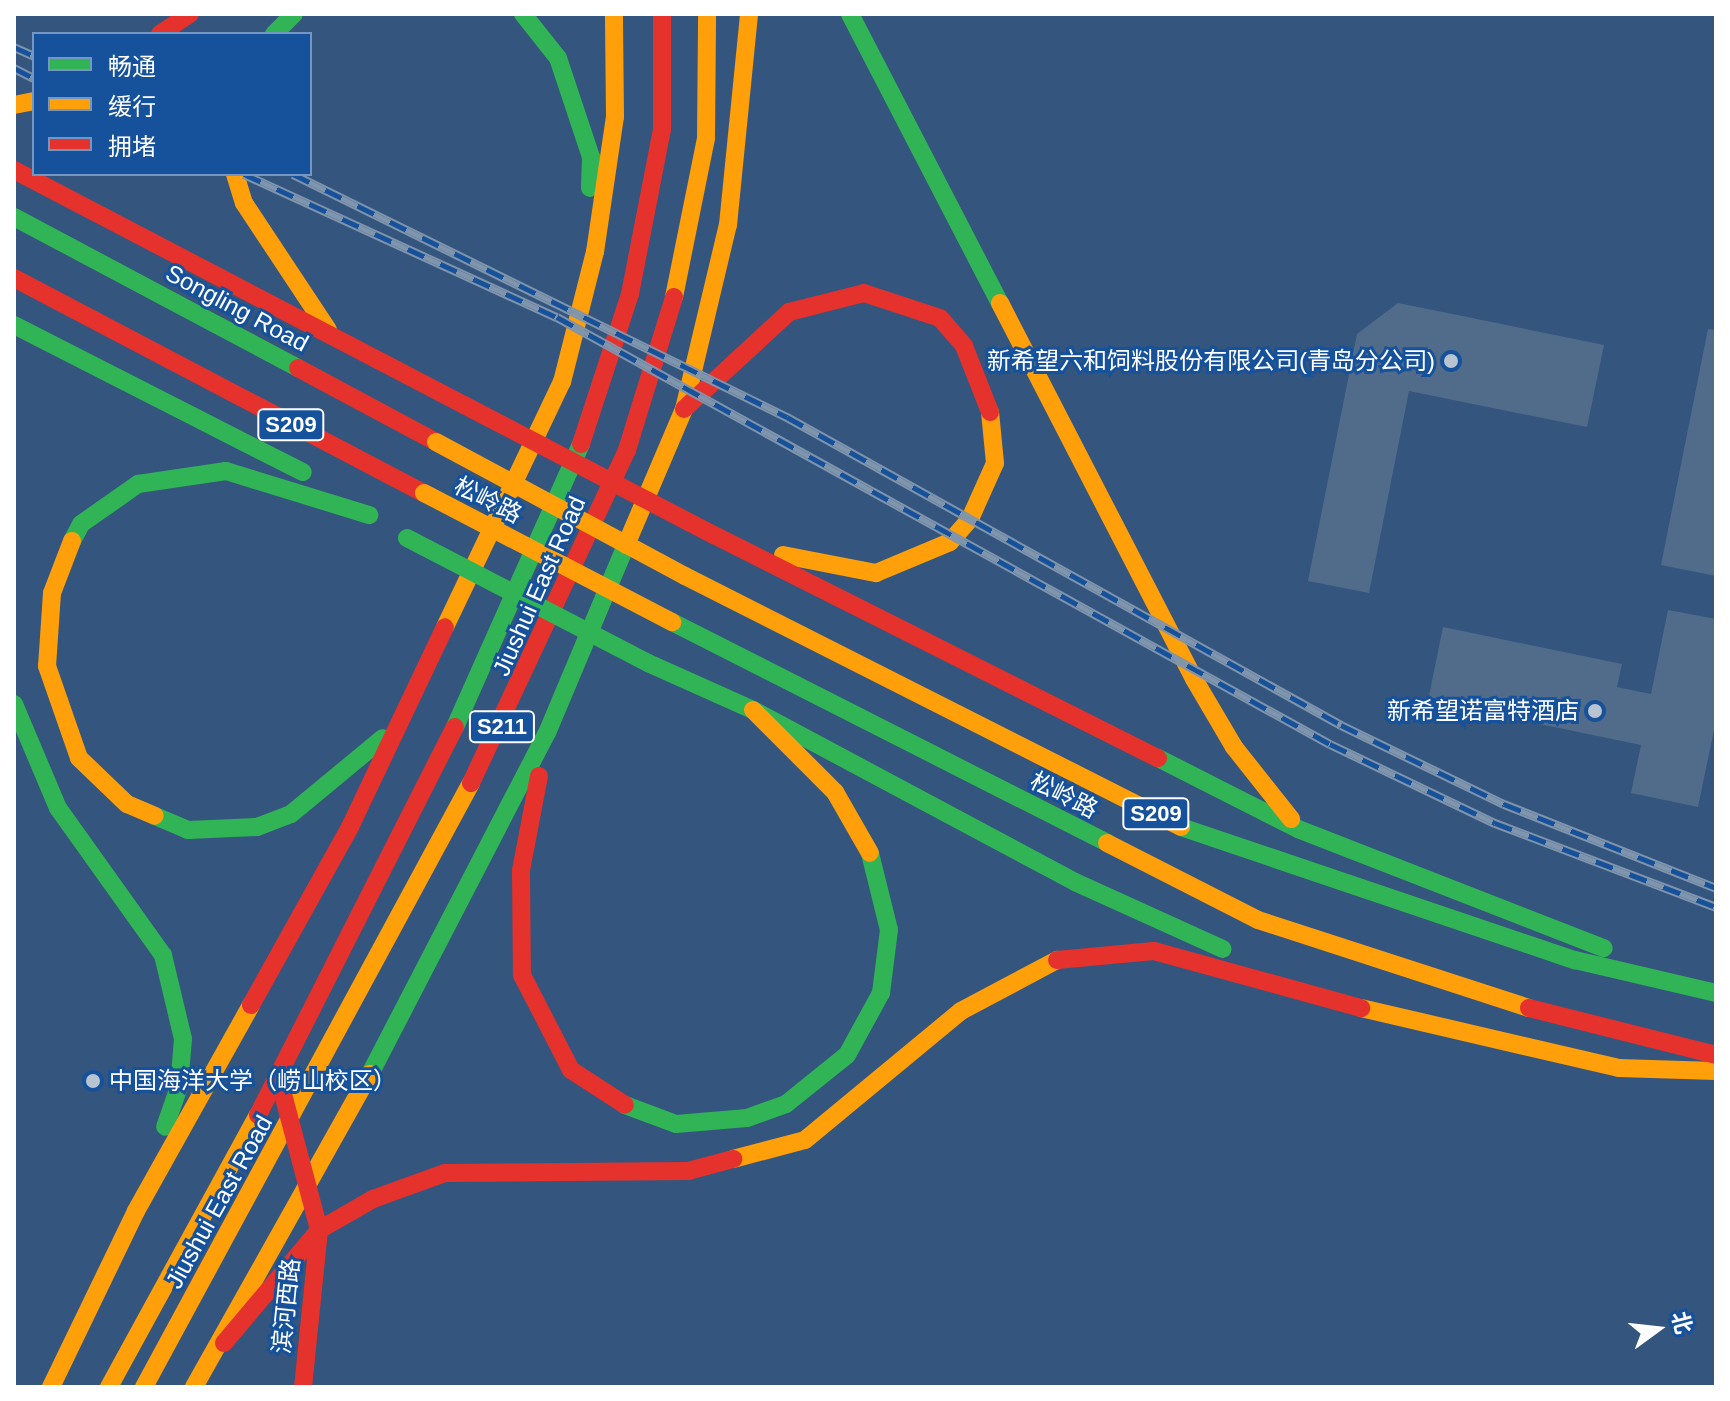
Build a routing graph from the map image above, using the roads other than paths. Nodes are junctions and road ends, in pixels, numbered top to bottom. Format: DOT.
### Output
graph roads {
  1 [pos="190,14"];
  2 [pos="294,14"];
  3 [pos="523,14"];
  4 [pos="614,14"];
  5 [pos="662,14"];
  6 [pos="707,14"];
  7 [pos="749,14"];
  8 [pos="850,14"];
  9 [pos="163,32"];
  10 [pos="276,32"];
  11 [pos="14,170"];
  12 [pos="236,176"];
  13 [pos="14,217"];
  14 [pos="14,278"];
  15 [pos="588,286"];
  16 [pos="14,325"];
  17 [pos="330,333"];
  18 [pos="684,409"];
  19 [pos="436,442"];
  20 [pos="388,527"];
  21 [pos="714,535"];
  22 [pos="409,702"];
  23 [pos="14,704"];
  24 [pos="753,710"];
  25 [pos="547,733"];
  26 [pos="1298,829"];
  27 [pos="1656,979"];
  28 [pos="1307,987"];
  29 [pos="1716,993"];
  30 [pos="1716,1055"];
  31 [pos="1716,1071"];
  32 [pos="277,1080"];
  33 [pos="292,1121"];
  34 [pos="309,1178"];
  35 [pos="136,1211"];
  36 [pos="319,1230"];
  37 [pos="224,1343"];
  38 [pos="51,1387"];
  39 [pos="109,1387"];
  40 [pos="144,1387"];
  41 [pos="194,1387"];
  42 [pos="303,1387"];
  1 -- 9 [label="main road"];
  2 -- 10 [label="main road"];
  3 -- 15 [label="main road"];
  4 -- 15 [label="main road"];
  5 -- 32 [label="main road, Jiushui East Road / S211"];
  6 -- 33 [label="main road, Jiushui East Road / S211"];
  7 -- 18 [label="main road"];
  8 -- 26 [label="main road"];
  11 -- 17 [label="main road"];
  12 -- 17 [label="main road"];
  13 -- 19 [label="main road, Songling Road / S209"];
  14 -- 30 [label="main road, 松岭路 / S209, bridge"];
  15 -- 22 [label="main road"];
  16 -- 20 [label="main road"];
  17 -- 21 [label="main road, bridge"];
  18 -- 21 [label="main road"];
  18 -- 25 [label="main road"];
  19 -- 27 [label="main road, 松岭路 / S209, bridge"];
  20 -- 22 [label="main road"];
  20 -- 24 [label="main road, bridge"];
  21 -- 26 [label="main road"];
  22 -- 35 [label="main road"];
  23 -- 35 [label="main road"];
  24 -- 25 [label="main road"];
  24 -- 28 [label="main road"];
  25 -- 34 [label="main road"];
  26 -- 27 [label="main road"];
  27 -- 29 [label="main road, 松岭路 / S209"];
  28 -- 31 [label="main road"];
  28 -- 36 [label="main road"];
  32 -- 33 [label="main road, 滨河西路"];
  32 -- 39 [label="main road, Jiushui East Road / S211"];
  33 -- 34 [label="main road, 滨河西路"];
  33 -- 40 [label="main road, Jiushui East Road / S211"];
  34 -- 36 [label="main road, 滨河西路"];
  34 -- 37 [label="main road"];
  35 -- 38 [label="main road"];
  36 -- 37 [label="main road"];
  36 -- 42 [label="main road, 滨河西路"];
  37 -- 41 [label="main road"];
}
